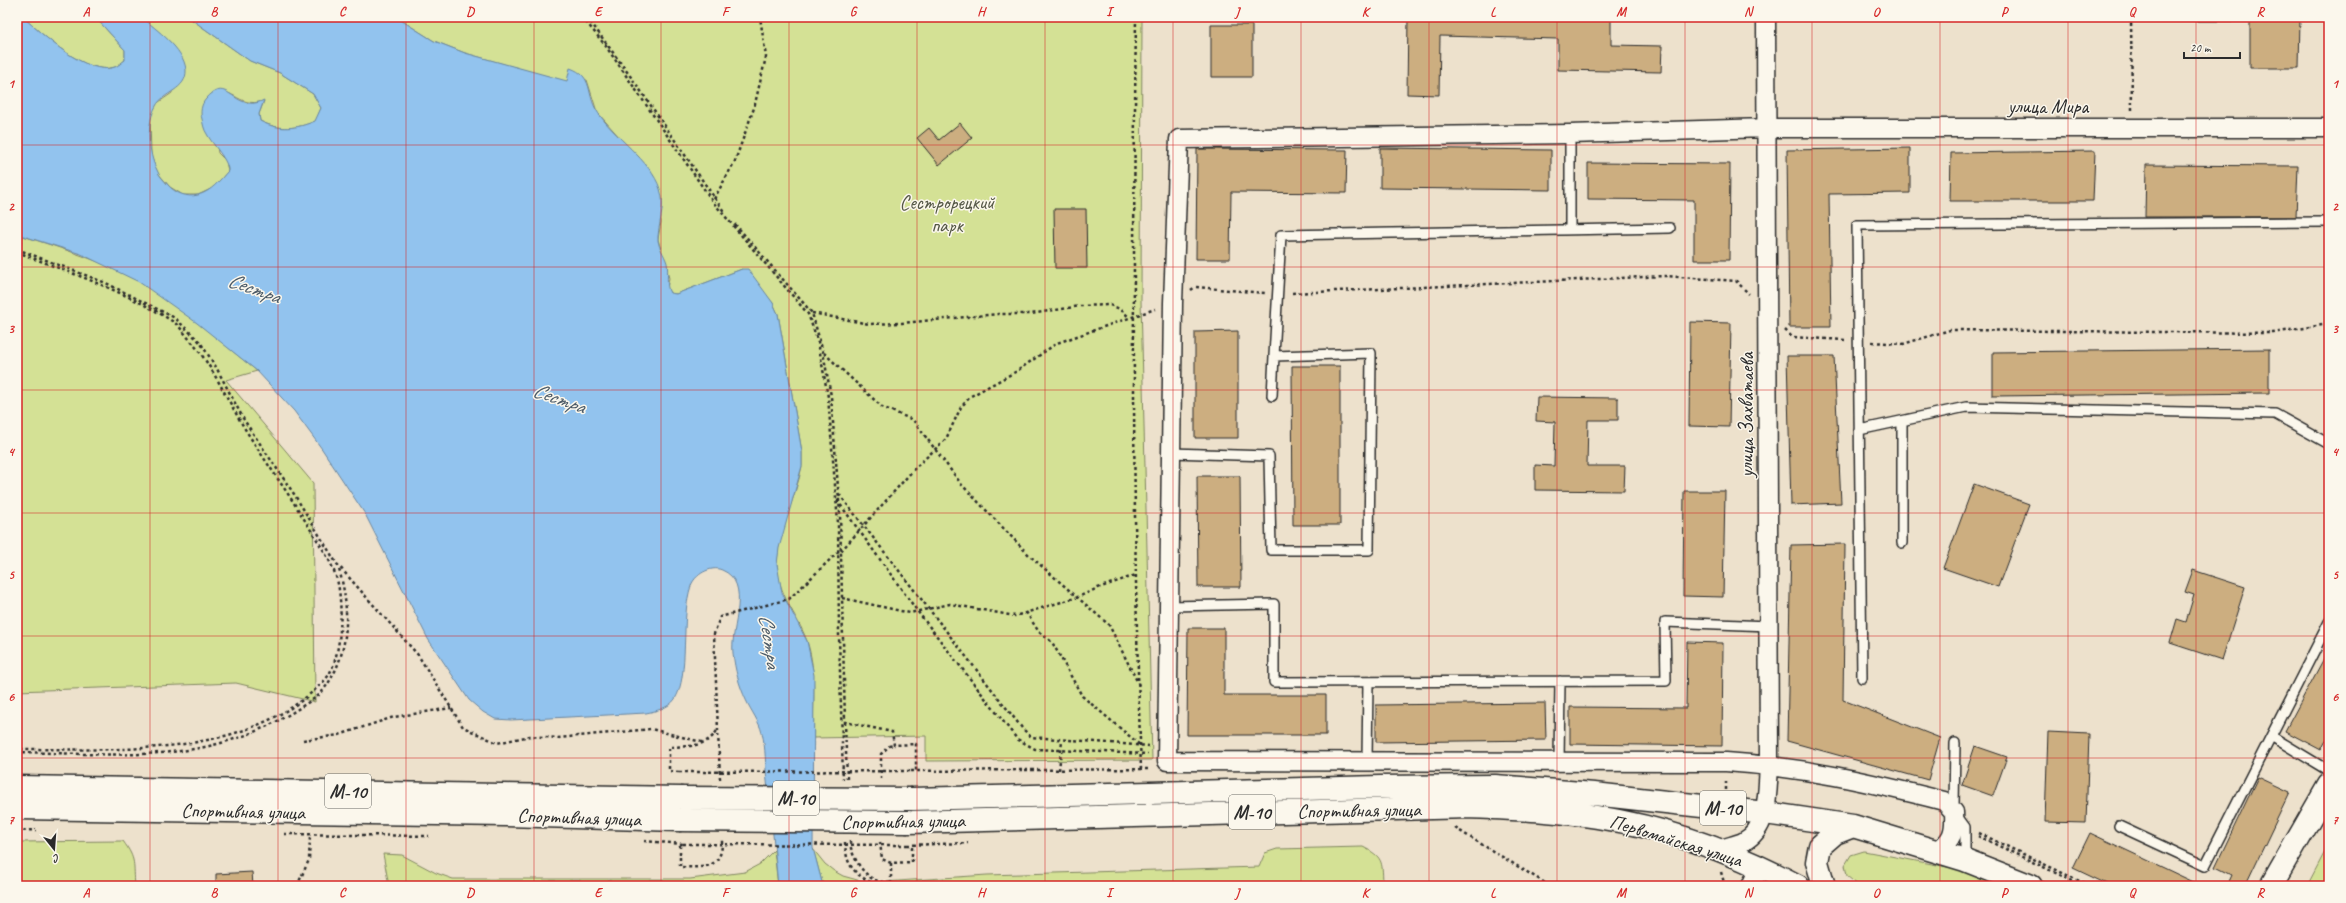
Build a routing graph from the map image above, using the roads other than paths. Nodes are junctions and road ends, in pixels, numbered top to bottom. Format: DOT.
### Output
graph roads {
  1 [pos="1766,17"];
  2 [pos="1766,128"];
  3 [pos="2329,128"];
  4 [pos="1570,134"];
  5 [pos="2329,222"];
  6 [pos="1670,228"];
  7 [pos="1570,229"];
  8 [pos="1274,356"];
  9 [pos="1272,396"];
  10 [pos="1902,422"];
  11 [pos="1859,430"];
  12 [pos="2329,444"];
  13 [pos="1171,453"];
  14 [pos="1902,543"];
  15 [pos="1169,606"];
  16 [pos="2329,622"];
  17 [pos="1769,626"];
  18 [pos="1862,678"];
  19 [pos="1560,681"];
  20 [pos="1368,682"];
  21 [pos="2271,736"];
  22 [pos="1955,743"];
  23 [pos="1366,760"];
  24 [pos="1560,762"];
  25 [pos="1768,765"];
  26 [pos="2329,771"];
  27 [pos="2329,785"];
  28 [pos="17,786"];
  29 [pos="1594,794"];
  30 [pos="17,808"];
  31 [pos="1954,812"];
  32 [pos="1765,813"];
  33 [pos="1597,817"];
  34 [pos="1853,826"];
  35 [pos="2119,826"];
  36 [pos="1719,850"];
  37 [pos="1937,851"];
  38 [pos="1966,860"];
  39 [pos="1760,866"];
  40 [pos="1751,886"];
  41 [pos="1798,886"];
  42 [pos="1824,886"];
  43 [pos="2031,886"];
  44 [pos="2271,886"];
  1 -- 2 [label="street, улица Захватаева"];
  2 -- 3 [label="street, улица Мира"];
  2 -- 4 [label="street, улица Мира"];
  2 -- 17 [label="street, улица Захватаева"];
  4 -- 7 [label="lane"];
  4 -- 13 [label="street, улица Мира"];
  5 -- 11 [label="lane"];
  6 -- 7 [label="lane"];
  7 -- 8 [label="lane"];
  8 -- 9 [label="lane"];
  8 -- 13 [label="lane"];
  10 -- 11 [label="lane"];
  10 -- 12 [label="lane"];
  10 -- 14 [label="lane"];
  11 -- 18 [label="lane"];
  13 -- 15 [label="street"];
  15 -- 20 [label="lane"];
  15 -- 23 [label="street"];
  16 -- 21 [label="lane"];
  17 -- 19 [label="lane"];
  17 -- 25 [label="street, улица Захватаева"];
  19 -- 20 [label="lane"];
  19 -- 24 [label="lane"];
  20 -- 23 [label="lane"];
  21 -- 26 [label="lane"];
  21 -- 35 [label="lane"];
  22 -- 31 [label="lane"];
  23 -- 24 [label="street"];
  24 -- 25 [label="street"];
  25 -- 31 [label="street"];
  25 -- 32 [label="street, улица Захватаева"];
  27 -- 44 [label="main road"];
  28 -- 29 [label="main road, Спортивная улица / М-10, bridge"];
  29 -- 32 [label="main road, Первомайская улица / М-10"];
  30 -- 33 [label="main road, Спортивная улица / М-10, bridge"];
  31 -- 37 [label="street"];
  31 -- 38 [label="lane"];
  32 -- 34 [label="main road, Первомайская улица / М-10"];
  32 -- 36 [label="street"];
  33 -- 36 [label="main road, Первомайская улица / М-10"];
  34 -- 37 [label="main road, Первомайская улица / М-10"];
  34 -- 42 [label="main road"];
  36 -- 39 [label="main road, Первомайская улица / М-10"];
  37 -- 38 [label="main road, Первомайская улица / М-10"];
  38 -- 43 [label="main road, Первомайская улица / М-10"];
  39 -- 40 [label="street"];
  39 -- 41 [label="main road, Первомайская улица / М-10"];
}
